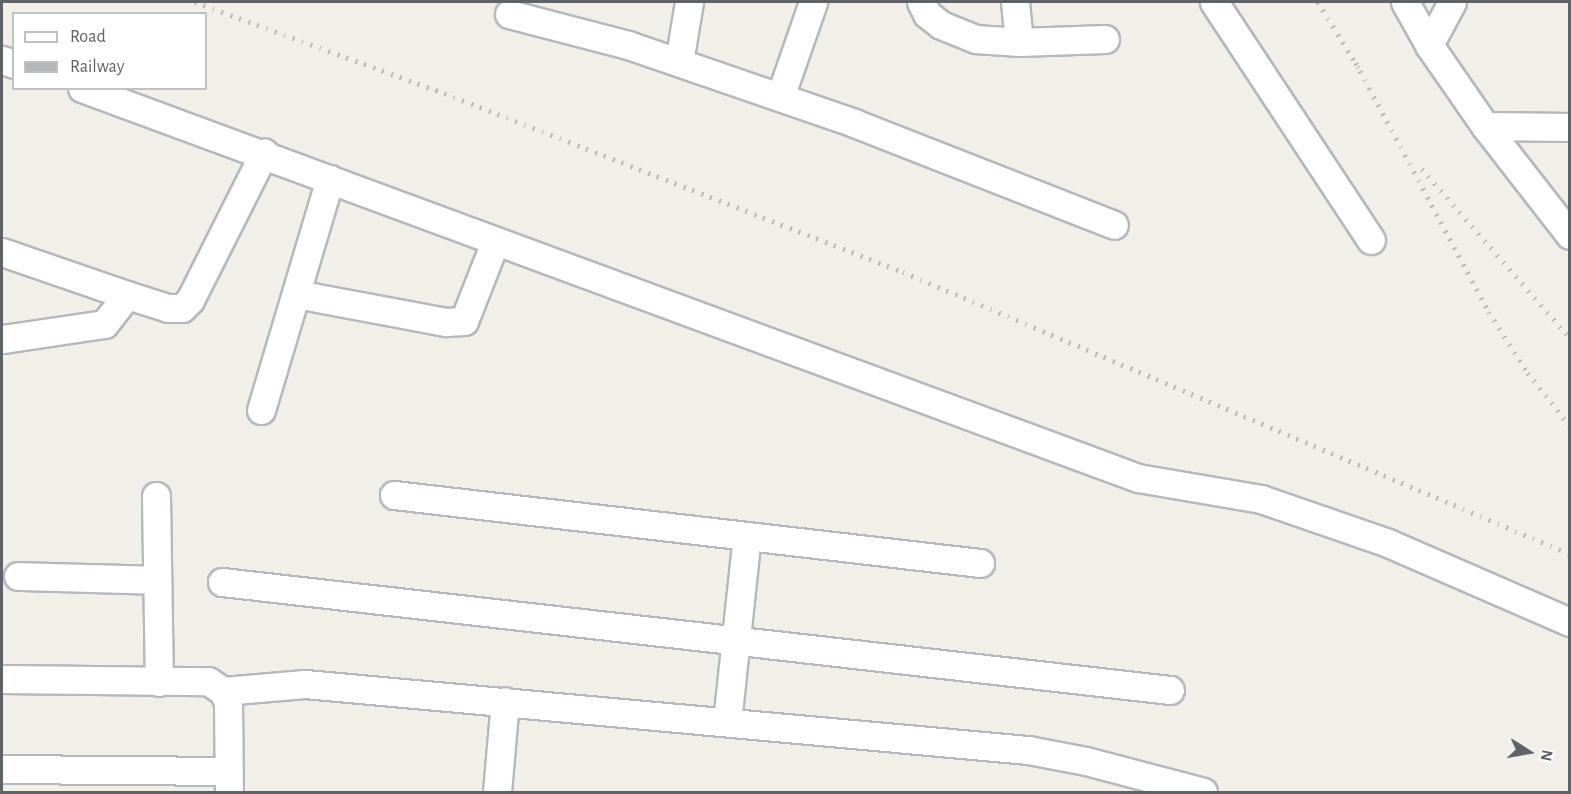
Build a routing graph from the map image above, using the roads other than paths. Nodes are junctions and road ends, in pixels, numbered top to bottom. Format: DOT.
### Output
graph roads {
  1 [pos="688,2"];
  2 [pos="813,2"];
  3 [pos="921,2"];
  4 [pos="1015,2"];
  5 [pos="1214,2"];
  6 [pos="1405,2"];
  7 [pos="1452,2"];
  8 [pos="510,15"];
  9 [pos="1105,39"];
  10 [pos="1019,42"];
  11 [pos="1429,45"];
  12 [pos="679,62"];
  13 [pos="88,90"];
  14 [pos="780,97"];
  15 [pos="1485,126"];
  16 [pos="1569,127"];
  17 [pos="264,153"];
  18 [pos="330,179"];
  19 [pos="1114,225"];
  20 [pos="1569,235"];
  21 [pos="1371,240"];
  22 [pos="495,242"];
  23 [pos="2,252"];
  24 [pos="296,294"];
  25 [pos="127,295"];
  26 [pos="2,339"];
  27 [pos="261,410"];
  28 [pos="394,495"];
  29 [pos="156,496"];
  30 [pos="747,536"];
  31 [pos="980,563"];
  32 [pos="18,576"];
  33 [pos="157,580"];
  34 [pos="222,582"];
  35 [pos="1569,622"];
  36 [pos="734,640"];
  37 [pos="2,679"];
  38 [pos="159,682"];
  39 [pos="1170,690"];
  40 [pos="223,691"];
  41 [pos="505,701"];
  42 [pos="727,722"];
  43 [pos="2,769"];
  44 [pos="229,782"];
  45 [pos="497,792"];
  46 [pos="1203,792"];
  1 -- 12 [label="street"];
  2 -- 14 [label="street"];
  3 -- 10 [label="street"];
  4 -- 10 [label="street"];
  5 -- 21 [label="street"];
  6 -- 11 [label="street"];
  7 -- 11 [label="street"];
  8 -- 12 [label="street"];
  9 -- 10 [label="street"];
  11 -- 15 [label="street"];
  12 -- 14 [label="street"];
  13 -- 17 [label="street"];
  14 -- 19 [label="street"];
  15 -- 16 [label="street"];
  15 -- 20 [label="street"];
  17 -- 18 [label="street"];
  17 -- 25 [label="street"];
  18 -- 22 [label="street"];
  18 -- 24 [label="street"];
  22 -- 24 [label="street"];
  22 -- 35 [label="street"];
  23 -- 25 [label="street"];
  24 -- 27 [label="street"];
  25 -- 26 [label="street"];
  28 -- 30 [label="street"];
  29 -- 33 [label="street"];
  30 -- 31 [label="street"];
  30 -- 36 [label="street"];
  32 -- 33 [label="street"];
  33 -- 38 [label="street"];
  34 -- 36 [label="street"];
  36 -- 39 [label="street"];
  36 -- 42 [label="street"];
  37 -- 38 [label="street"];
  38 -- 40 [label="street"];
  40 -- 41 [label="street"];
  40 -- 44 [label="street"];
  41 -- 42 [label="street"];
  41 -- 45 [label="street"];
  42 -- 46 [label="street"];
  43 -- 44 [label="street"];
}
